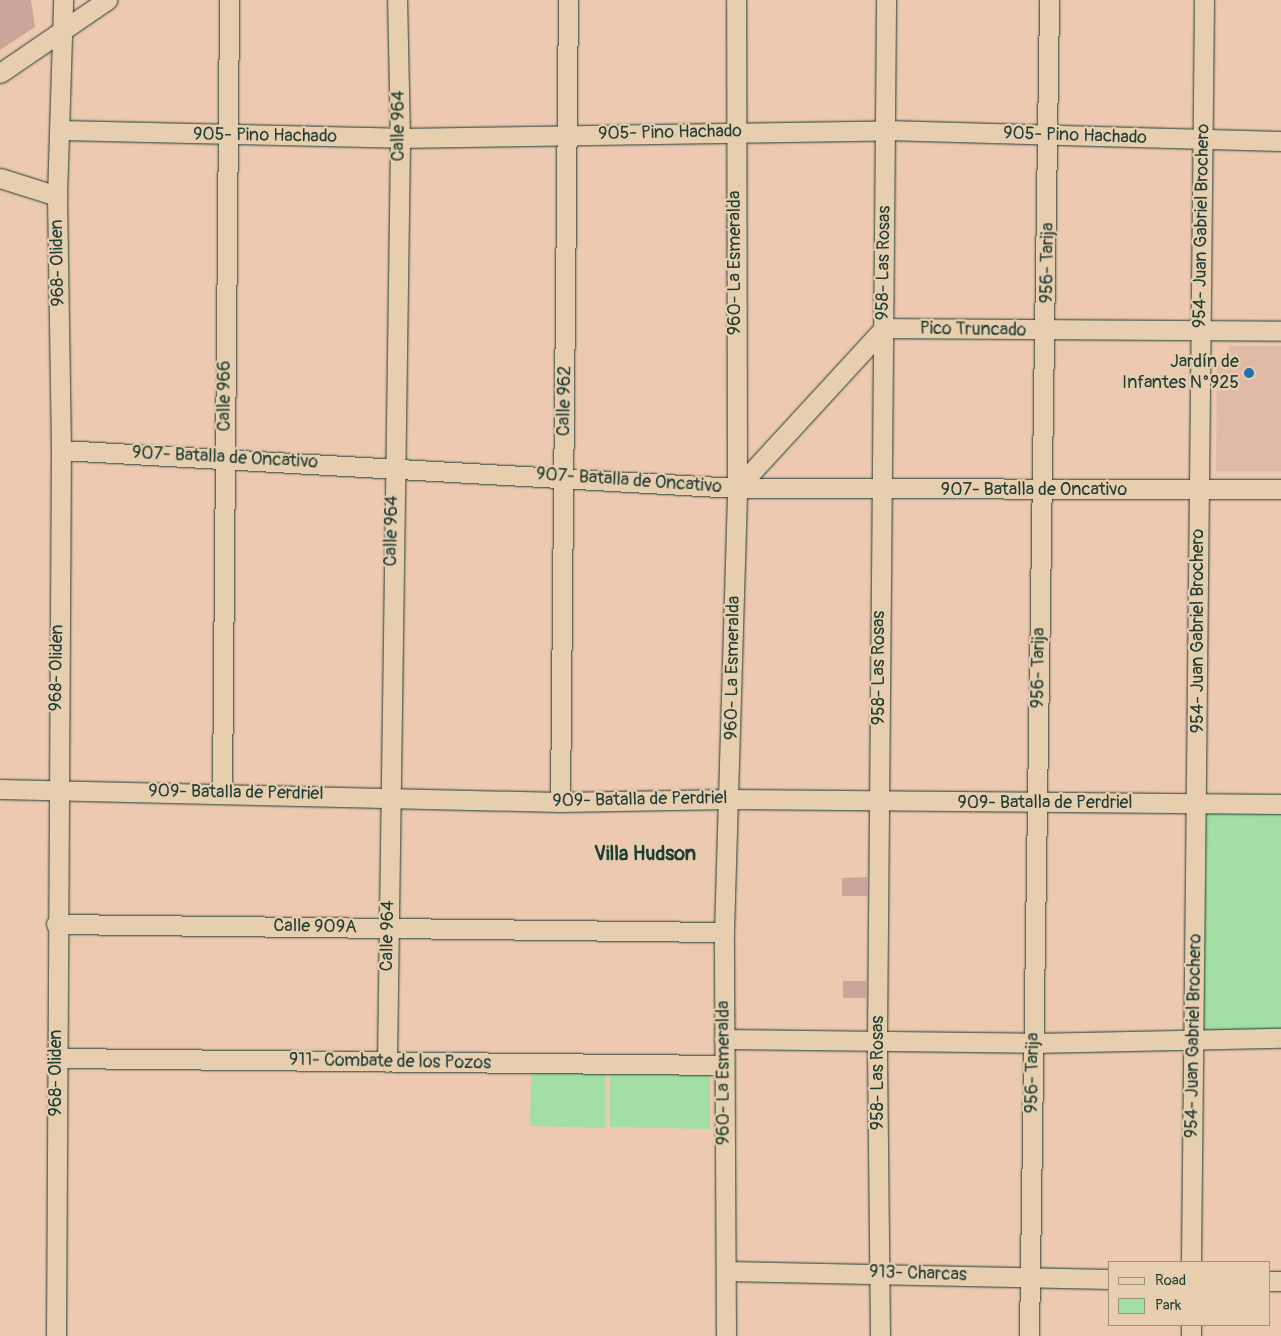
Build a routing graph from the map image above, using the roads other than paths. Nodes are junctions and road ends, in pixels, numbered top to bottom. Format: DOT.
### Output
graph roads {
  1 [pos="63,0"];
  2 [pos="106,0"];
  3 [pos="229,0"];
  4 [pos="397,0"];
  5 [pos="568,0"];
  6 [pos="736,0"];
  7 [pos="886,0"];
  8 [pos="1049,0"];
  9 [pos="1204,0"];
  10 [pos="63,31"];
  11 [pos="0,73"];
  12 [pos="60,130"];
  13 [pos="885,130"];
  14 [pos="734,132"];
  15 [pos="1049,135"];
  16 [pos="227,136"];
  17 [pos="568,136"];
  18 [pos="400,138"];
  19 [pos="1204,141"];
  20 [pos="1281,141"];
  21 [pos="0,178"];
  22 [pos="57,196"];
  23 [pos="884,328"];
  24 [pos="1201,330"];
  25 [pos="1047,331"];
  26 [pos="1281,331"];
  27 [pos="60,450"];
  28 [pos="224,458"];
  29 [pos="393,466"];
  30 [pos="564,477"];
  31 [pos="737,488"];
  32 [pos="880,489"];
  33 [pos="1199,489"];
  34 [pos="1281,489"];
  35 [pos="1042,491"];
  36 [pos="0,788"];
  37 [pos="55,791"];
  38 [pos="222,792"];
  39 [pos="390,797"];
  40 [pos="731,798"];
  41 [pos="560,802"];
  42 [pos="879,803"];
  43 [pos="1037,803"];
  44 [pos="1198,803"];
  45 [pos="1281,804"];
  46 [pos="56,924"];
  47 [pos="388,927"];
  48 [pos="724,932"];
  49 [pos="724,1038"];
  50 [pos="878,1038"];
  51 [pos="1193,1038"];
  52 [pos="1281,1038"];
  53 [pos="1033,1043"];
  54 [pos="56,1058"];
  55 [pos="387,1062"];
  56 [pos="723,1065"];
  57 [pos="1191,1261"];
  58 [pos="726,1271"];
  59 [pos="880,1271"];
  60 [pos="1030,1278"];
  61 [pos="1108,1279"];
  62 [pos="56,1336"];
  63 [pos="726,1336"];
  64 [pos="880,1336"];
  65 [pos="1030,1336"];
  1 -- 10 [label="street, 968- Oliden"];
  2 -- 10 [label="street"];
  3 -- 16 [label="street, Calle 966"];
  4 -- 18 [label="street, Calle 964"];
  5 -- 17 [label="street, Calle 962"];
  6 -- 14 [label="street, 960- La Esmeralda"];
  7 -- 13 [label="street, 958- Las Rosas"];
  8 -- 15 [label="street, 956- Tarija"];
  9 -- 19 [label="street, 954- Juan Gabriel Brochero"];
  10 -- 11 [label="street"];
  10 -- 12 [label="street, 968- Oliden"];
  12 -- 16 [label="street, 905- Pino Hachado"];
  12 -- 22 [label="street, 968- Oliden"];
  13 -- 14 [label="street, 905- Pino Hachado"];
  13 -- 15 [label="street, 905- Pino Hachado"];
  13 -- 23 [label="street, 958- Las Rosas"];
  14 -- 17 [label="street, 905- Pino Hachado"];
  14 -- 31 [label="street, 960- La Esmeralda"];
  15 -- 19 [label="street, 905- Pino Hachado"];
  15 -- 25 [label="street, 956- Tarija"];
  16 -- 18 [label="street, 905- Pino Hachado"];
  16 -- 28 [label="street, Calle 966"];
  17 -- 18 [label="street, 905- Pino Hachado"];
  17 -- 30 [label="street, Calle 962"];
  18 -- 29 [label="street, Calle 964"];
  19 -- 20 [label="street, 905- Pino Hachado"];
  19 -- 24 [label="street, 954- Juan Gabriel Brochero"];
  21 -- 22 [label="street"];
  22 -- 27 [label="street, 968- Oliden"];
  23 -- 25 [label="street, Pico Truncado"];
  23 -- 31 [label="street"];
  23 -- 32 [label="street, 958- Las Rosas"];
  24 -- 25 [label="street, Pico Truncado"];
  24 -- 26 [label="street, Pico Truncado"];
  24 -- 33 [label="street, 954- Juan Gabriel Brochero"];
  25 -- 35 [label="street, 956- Tarija"];
  27 -- 28 [label="street, 907- Batalla de Oncativo"];
  27 -- 37 [label="street, 968- Oliden"];
  28 -- 29 [label="street, 907- Batalla de Oncativo"];
  28 -- 38 [label="street, Calle 966"];
  29 -- 30 [label="street, 907- Batalla de Oncativo"];
  29 -- 39 [label="street, Calle 964"];
  30 -- 31 [label="street, 907- Batalla de Oncativo"];
  30 -- 41 [label="street, Calle 962"];
  31 -- 32 [label="street, 907- Batalla de Oncativo"];
  31 -- 40 [label="street, 960- La Esmeralda"];
  32 -- 35 [label="street, 907- Batalla de Oncativo"];
  32 -- 42 [label="street, 958- Las Rosas"];
  33 -- 34 [label="street, 907- Batalla de Oncativo"];
  33 -- 35 [label="street, 907- Batalla de Oncativo"];
  33 -- 44 [label="street, 954- Juan Gabriel Brochero"];
  35 -- 43 [label="street, 956- Tarija"];
  36 -- 37 [label="street, 909- Batalla de Perdriel"];
  37 -- 38 [label="street, 909- Batalla de Perdriel"];
  37 -- 46 [label="street, 968- Oliden"];
  38 -- 39 [label="street, 909- Batalla de Perdriel"];
  39 -- 41 [label="street, 909- Batalla de Perdriel"];
  39 -- 47 [label="street, Calle 964"];
  40 -- 41 [label="street, 909- Batalla de Perdriel"];
  40 -- 42 [label="street, 909- Batalla de Perdriel"];
  40 -- 48 [label="street, 960- La Esmeralda"];
  42 -- 43 [label="street, 909- Batalla de Perdriel"];
  42 -- 50 [label="street, 958- Las Rosas"];
  43 -- 44 [label="street, 909- Batalla de Perdriel"];
  43 -- 53 [label="street, 956- Tarija"];
  44 -- 45 [label="street, 909- Batalla de Perdriel"];
  44 -- 51 [label="street, 954- Juan Gabriel Brochero"];
  46 -- 47 [label="street, Calle 909A"];
  46 -- 54 [label="street, 968- Oliden"];
  47 -- 48 [label="street, Calle 909A"];
  47 -- 55 [label="street, Calle 964"];
  48 -- 49 [label="street, 960- La Esmeralda"];
  49 -- 50 [label="street"];
  49 -- 56 [label="street, 960- La Esmeralda"];
  50 -- 53 [label="street"];
  50 -- 59 [label="street, 958- Las Rosas"];
  51 -- 52 [label="street"];
  51 -- 53 [label="street"];
  51 -- 57 [label="street, 954- Juan Gabriel Brochero"];
  53 -- 60 [label="street, 956- Tarija"];
  54 -- 55 [label="street, 911- Combate de los Pozos"];
  54 -- 62 [label="street, 968- Oliden"];
  55 -- 56 [label="street, 911- Combate de los Pozos"];
  56 -- 58 [label="street, 960- La Esmeralda"];
  58 -- 59 [label="street, 913- Charcas"];
  58 -- 63 [label="street, 960- La Esmeralda"];
  59 -- 60 [label="street, 913- Charcas"];
  59 -- 64 [label="street, 958- Las Rosas"];
  60 -- 61 [label="street, 913- Charcas"];
  60 -- 65 [label="street, 956- Tarija"];
}
